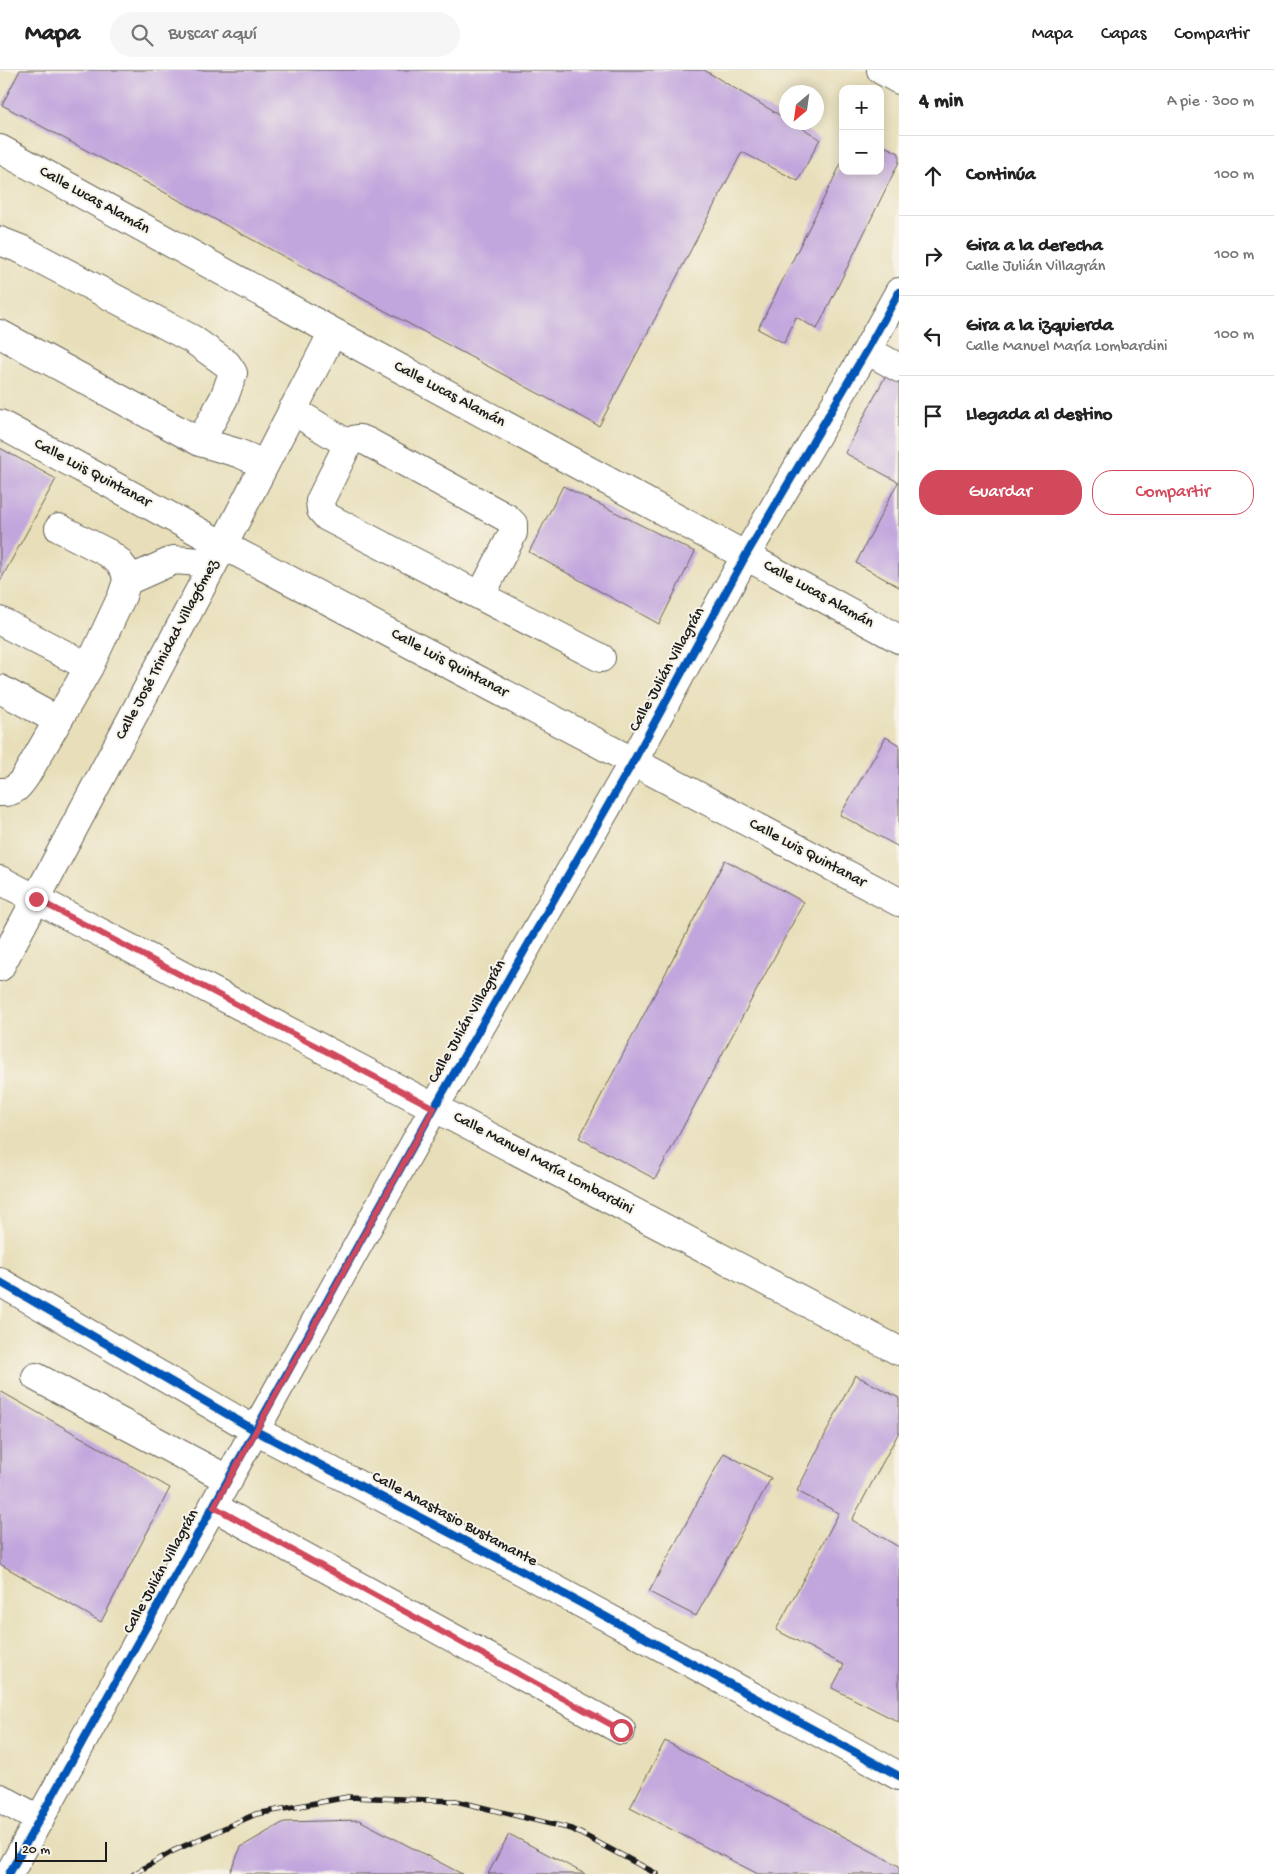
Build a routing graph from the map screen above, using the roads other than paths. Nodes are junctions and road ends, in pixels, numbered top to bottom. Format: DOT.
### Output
graph roads {
  1 [pos="881,70"];
  2 [pos="899,80"];
  3 [pos="0,149"];
  4 [pos="0,241"];
  5 [pos="899,292"];
  6 [pos="333,332"];
  7 [pos="0,334"];
  8 [pos="867,350"];
  9 [pos="899,368"];
  10 [pos="292,410"];
  11 [pos="0,424"];
  12 [pos="200,442"];
  13 [pos="348,444"];
  14 [pos="264,464"];
  15 [pos="59,528"];
  16 [pos="218,554"];
  17 [pos="746,555"];
  18 [pos="127,581"];
  19 [pos="481,595"];
  20 [pos="0,621"];
  21 [pos="899,639"];
  22 [pos="601,658"];
  23 [pos="90,666"];
  24 [pos="0,689"];
  25 [pos="57,720"];
  26 [pos="634,762"];
  27 [pos="0,792"];
  28 [pos="0,880"];
  29 [pos="36,899"];
  30 [pos="899,902"];
  31 [pos="0,966"];
  32 [pos="434,1108"];
  33 [pos="0,1282"];
  34 [pos="899,1351"];
  35 [pos="36,1377"];
  36 [pos="256,1430"];
  37 [pos="229,1480"];
  38 [pos="214,1507"];
  39 [pos="621,1730"];
  40 [pos="899,1776"];
  41 [pos="0,1798"];
  42 [pos="40,1820"];
  43 [pos="9,1874"];
  1 -- 2 [label="street"];
  3 -- 6 [label="street, Calle Lucas Alamán"];
  4 -- 12 [label="street"];
  5 -- 8 [label="street, Calle Julián Villagrán"];
  6 -- 10 [label="street, Calle José Trinidad Villagómez"];
  6 -- 17 [label="street, Calle Lucas Alamán"];
  7 -- 12 [label="street"];
  8 -- 9 [label="street"];
  8 -- 17 [label="street, Calle Julián Villagrán"];
  10 -- 13 [label="street"];
  10 -- 14 [label="street, Calle José Trinidad Villagómez"];
  11 -- 16 [label="street, Calle Luis Quintanar"];
  12 -- 14 [label="street"];
  13 -- 19 [label="street"];
  13 -- 19 [label="street"];
  14 -- 16 [label="street, Calle José Trinidad Villagómez"];
  15 -- 18 [label="street"];
  16 -- 18 [label="street"];
  16 -- 26 [label="street, Calle Luis Quintanar"];
  16 -- 29 [label="street, Calle José Trinidad Villagómez"];
  17 -- 21 [label="street, Calle Lucas Alamán"];
  17 -- 26 [label="street, Calle Julián Villagrán"];
  18 -- 23 [label="street"];
  19 -- 22 [label="street"];
  20 -- 23 [label="street"];
  23 -- 25 [label="street"];
  24 -- 25 [label="street"];
  25 -- 27 [label="street"];
  26 -- 30 [label="street, Calle Luis Quintanar"];
  26 -- 32 [label="street, Calle Julián Villagrán"];
  28 -- 29 [label="street, Calle Manuel María Lombardini"];
  29 -- 31 [label="street, Calle José Trinidad Villagómez"];
  29 -- 32 [label="street, Calle Manuel María Lombardini"];
  32 -- 34 [label="street, Calle Manuel María Lombardini"];
  32 -- 36 [label="street, Calle Julián Villagrán"];
  33 -- 36 [label="street, Calle Anastasio Bustamante"];
  35 -- 37 [label="street"];
  36 -- 37 [label="street, Calle Julián Villagrán"];
  36 -- 40 [label="street, Calle Anastasio Bustamante"];
  37 -- 38 [label="street, Calle Julián Villagrán"];
  38 -- 39 [label="street"];
  38 -- 42 [label="street, Calle Julián Villagrán"];
  41 -- 42 [label="street"];
  42 -- 43 [label="street, Calle Julián Villagrán"];
}
